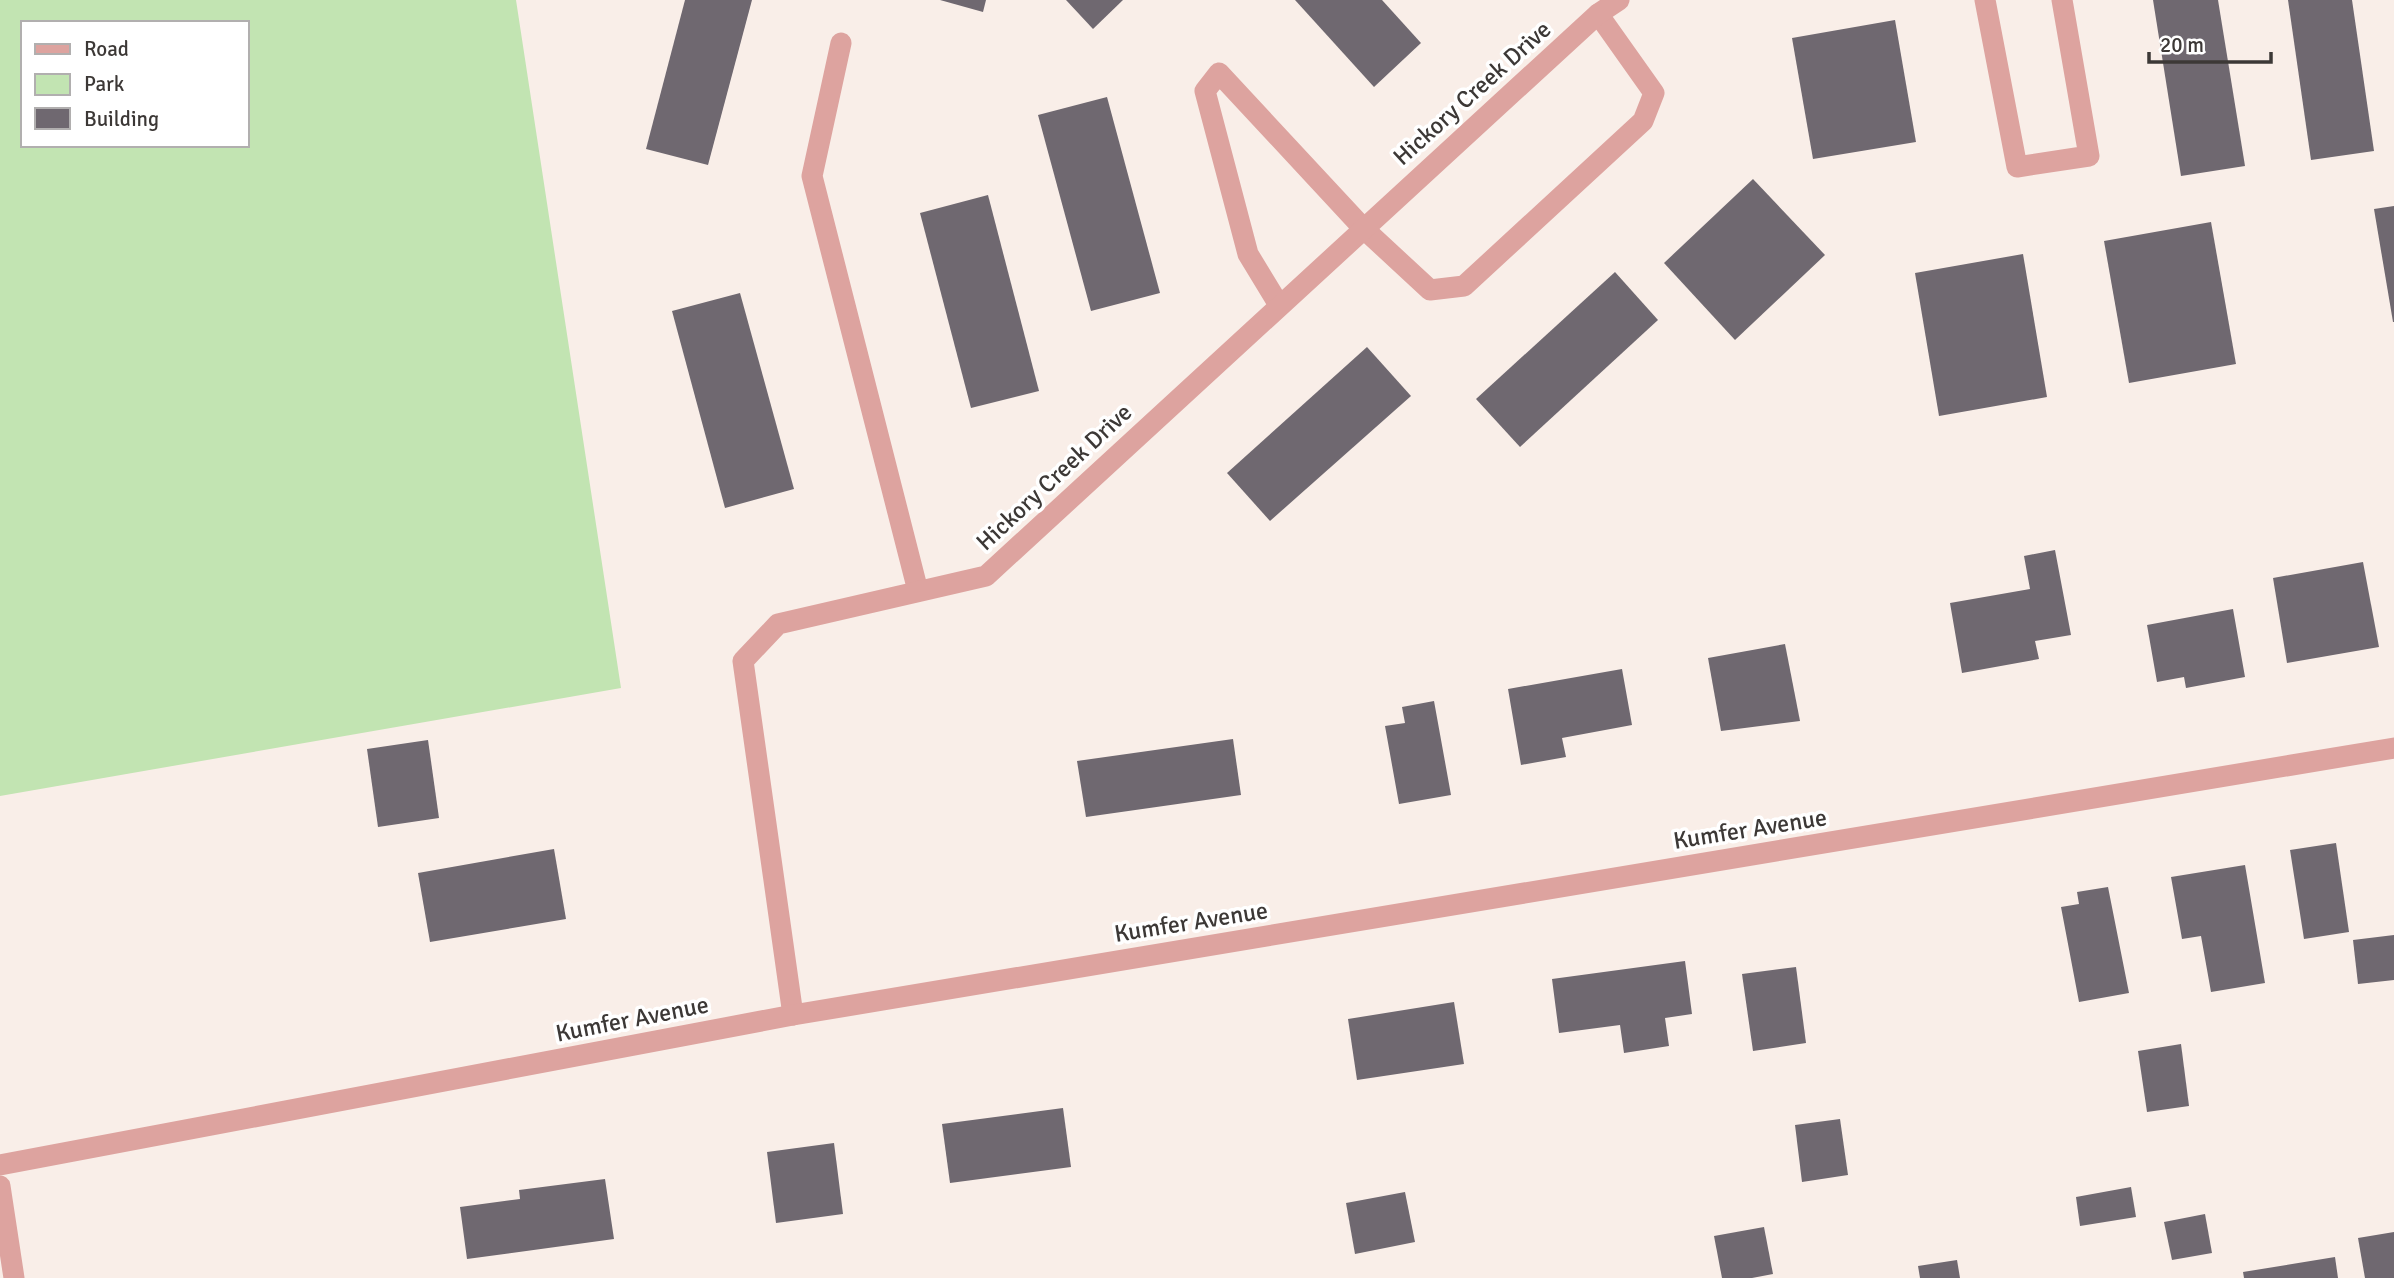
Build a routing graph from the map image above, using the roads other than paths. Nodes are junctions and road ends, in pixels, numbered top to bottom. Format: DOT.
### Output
graph roads {
  1 [pos="1619,0"];
  2 [pos="1985,0"];
  3 [pos="2062,0"];
  4 [pos="1598,14"];
  5 [pos="841,43"];
  6 [pos="1363,228"];
  7 [pos="1279,305"];
  8 [pos="918,591"];
  9 [pos="2394,748"];
  10 [pos="793,1015"];
  11 [pos="0,1165"];
  12 [pos="0,1186"];
  13 [pos="13,1278"];
  1 -- 4 [label="street, Hickory Creek Drive"];
  2 -- 3 [label="street"];
  4 -- 6 [label="street, Hickory Creek Drive"];
  4 -- 6 [label="street"];
  5 -- 8 [label="street"];
  6 -- 7 [label="street, Hickory Creek Drive"];
  6 -- 7 [label="street"];
  7 -- 8 [label="street, Hickory Creek Drive"];
  8 -- 10 [label="street, Hickory Creek Drive"];
  9 -- 10 [label="street, Kumfer Avenue"];
  10 -- 11 [label="street, Kumfer Avenue"];
  12 -- 13 [label="street"];
}
